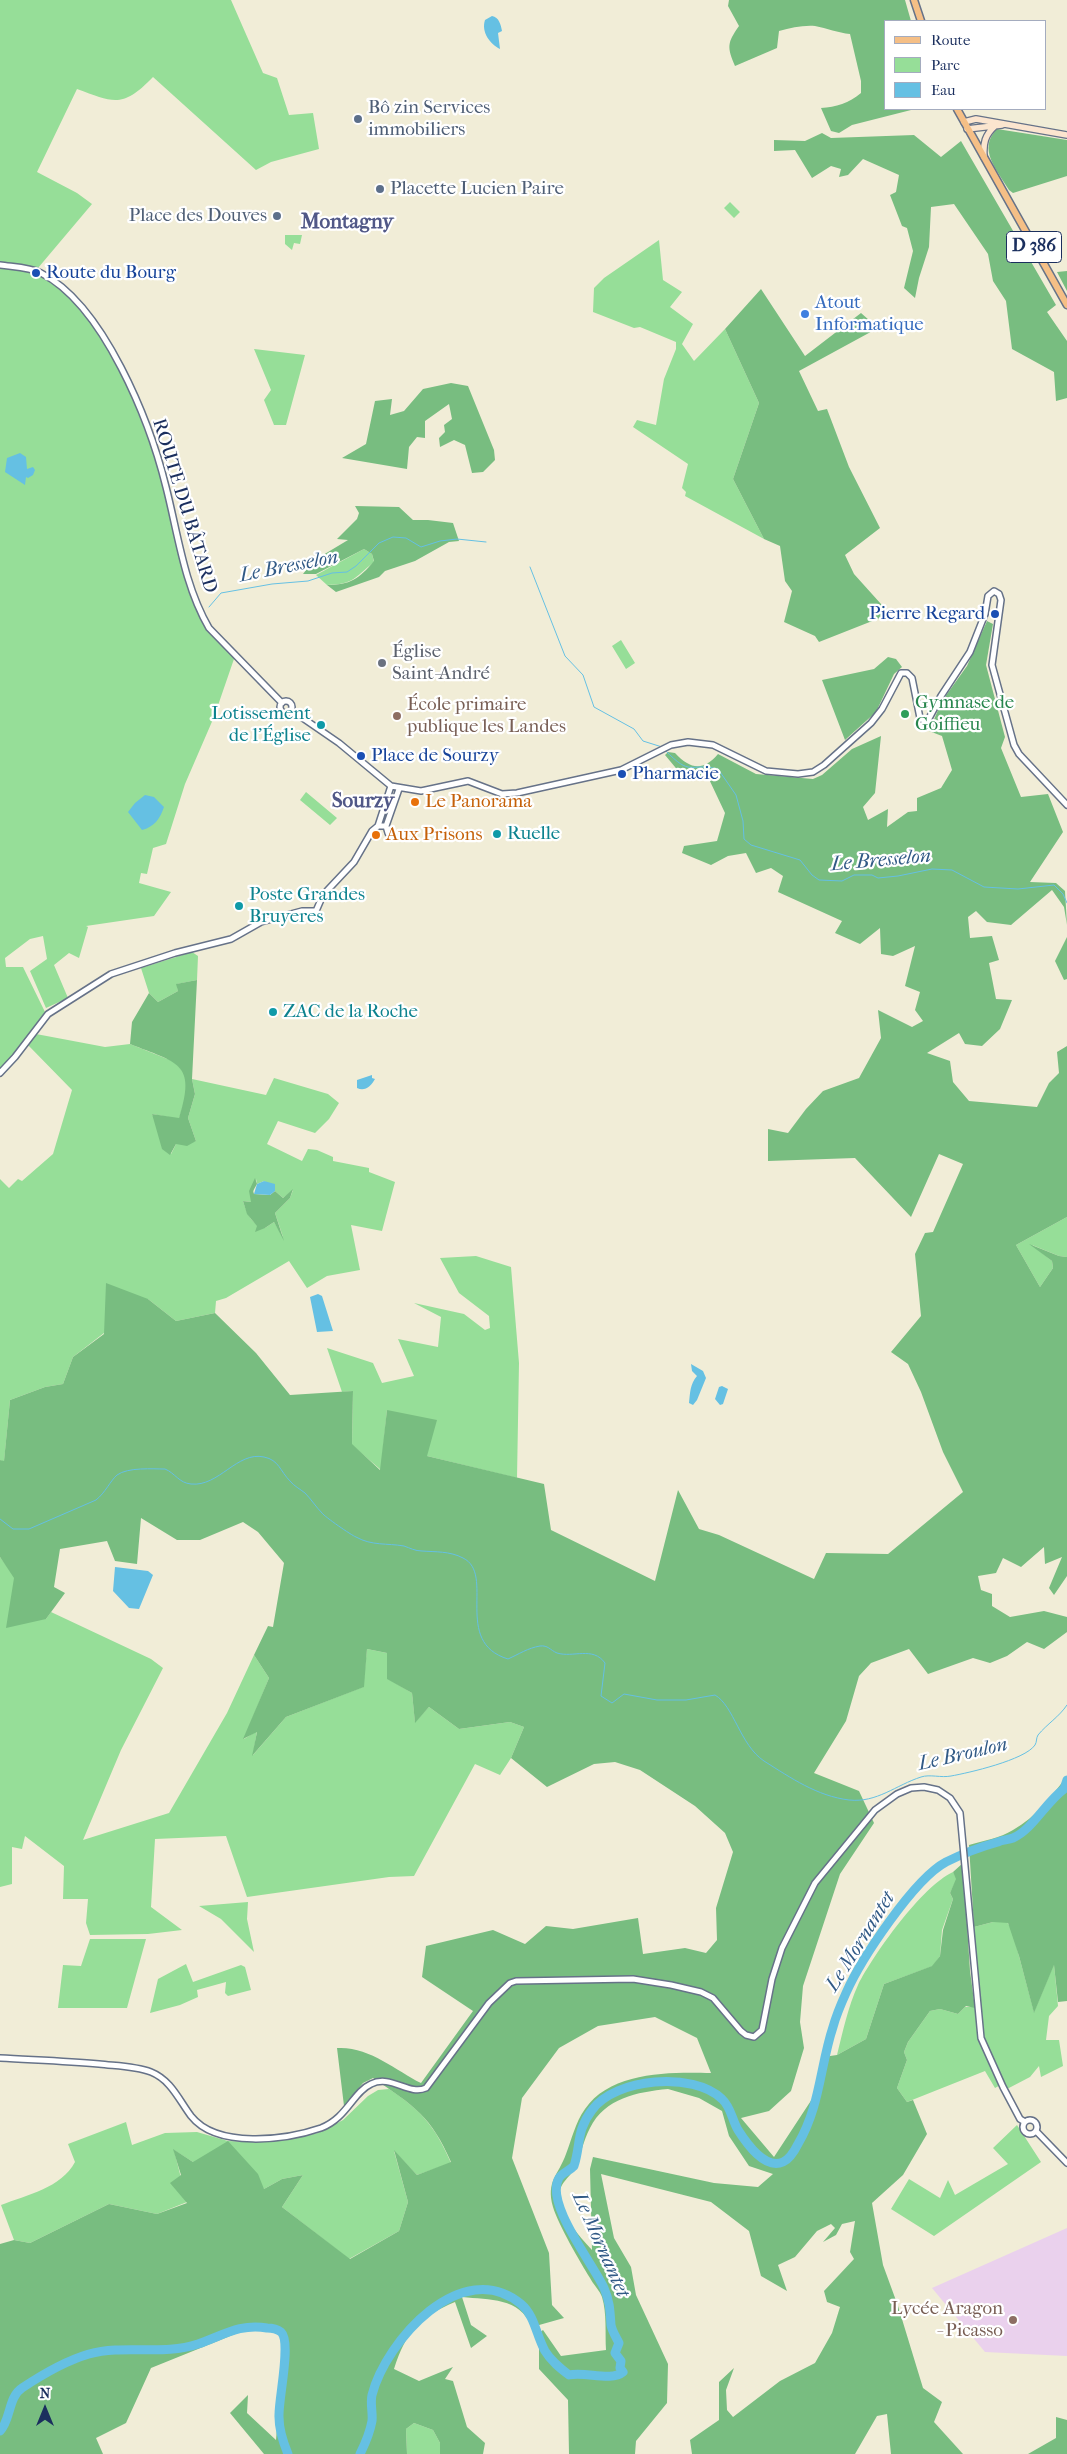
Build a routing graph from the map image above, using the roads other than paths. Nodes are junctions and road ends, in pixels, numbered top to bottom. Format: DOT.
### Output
graph roads {
  1 [pos="914,0"];
  2 [pos="921,20"];
  3 [pos="958,110"];
  4 [pos="964,122"];
  5 [pos="996,125"];
  6 [pos="1007,125"];
  7 [pos="968,129"];
  8 [pos="1067,135"];
  9 [pos="984,159"];
  10 [pos="0,265"];
  11 [pos="1067,305"];
  12 [pos="282,703"];
  13 [pos="291,710"];
  14 [pos="391,786"];
  15 [pos="399,789"];
  16 [pos="1067,805"];
  17 [pos="378,826"];
  18 [pos="386,826"];
  19 [pos="388,833"];
  20 [pos="0,1073"];
  21 [pos="0,2058"];
  22 [pos="1025,2122"];
  23 [pos="1036,2132"];
  24 [pos="1067,2163"];
  1 -- 2 [label="main road"];
  3 -- 4 [label="main road, D 386"];
  4 -- 6 [label="main road"];
  4 -- 7 [label="main road, D 386"];
  5 -- 6 [label="main road"];
  5 -- 7 [label="main road"];
  5 -- 9 [label="main road"];
  6 -- 8 [label="main road"];
  7 -- 9 [label="main road, D 386"];
  9 -- 11 [label="main road, D 386"];
  10 -- 12 [label="street, ROUTE DU BÂTARD"];
  12 -- 13 [label="street"];
  12 -- 13 [label="street"];
  13 -- 14 [label="street"];
  14 -- 15 [label="street"];
  14 -- 17 [label="street"];
  15 -- 16 [label="street"];
  15 -- 18 [label="street"];
  17 -- 18 [label="street"];
  17 -- 20 [label="street"];
  18 -- 19 [label="street"];
  21 -- 22 [label="street"];
  22 -- 23 [label="street"];
  22 -- 23 [label="street"];
  23 -- 24 [label="street"];
}
